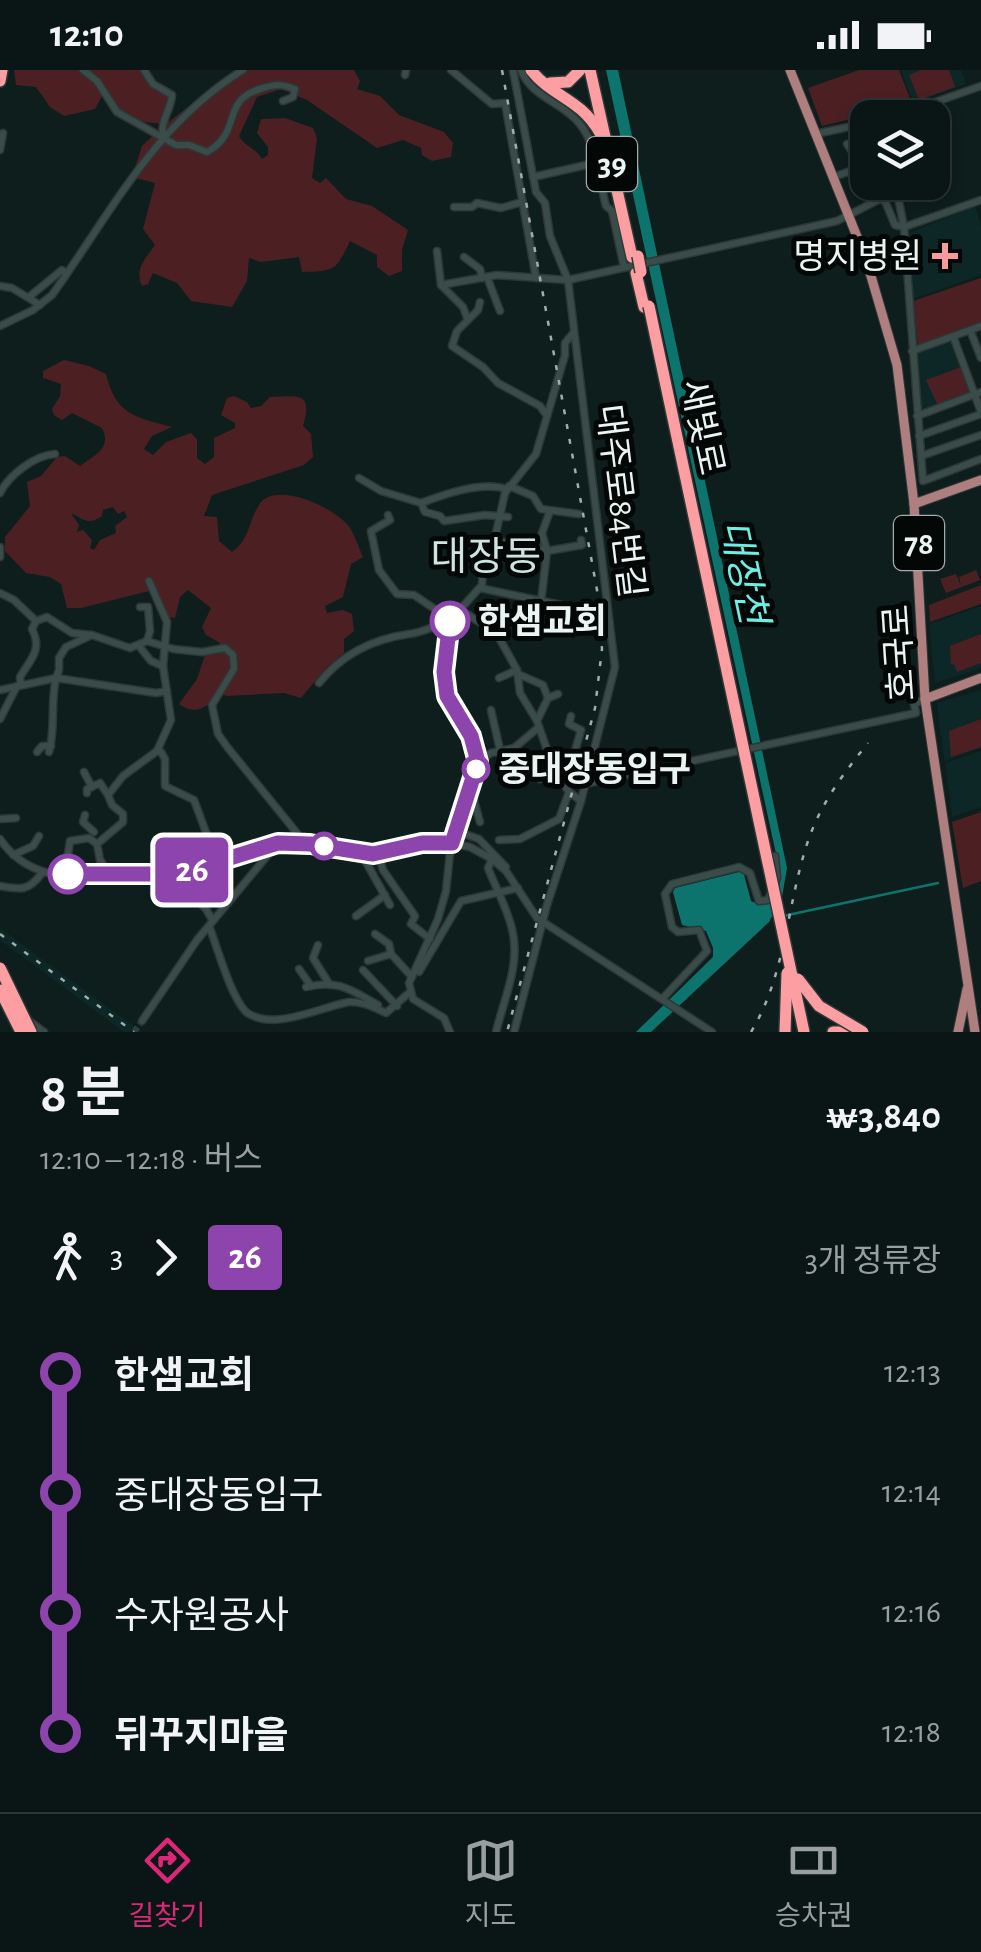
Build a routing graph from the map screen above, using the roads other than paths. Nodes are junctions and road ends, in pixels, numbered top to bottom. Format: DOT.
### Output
graph roads {
  1 [pos="2,70"];
  2 [pos="82,70"];
  3 [pos="144,70"];
  4 [pos="243,70"];
  5 [pos="451,70"];
  6 [pos="513,70"];
  7 [pos="580,70"];
  8 [pos="594,70"];
  9 [pos="792,70"];
  10 [pos="528,72"];
  11 [pos="0,81"];
  12 [pos="516,86"];
  13 [pos="981,86"];
  14 [pos="941,100"];
  15 [pos="283,101"];
  16 [pos="850,127"];
  17 [pos="3,133"];
  18 [pos="816,134"];
  19 [pos="162,137"];
  20 [pos="847,144"];
  21 [pos="608,147"];
  22 [pos="850,148"];
  23 [pos="0,150"];
  24 [pos="595,163"];
  25 [pos="850,171"];
  26 [pos="533,176"];
  27 [pos="836,176"];
  28 [pos="878,200"];
  29 [pos="882,200"];
  30 [pos="896,200"];
  31 [pos="981,200"];
  32 [pos="522,202"];
  33 [pos="454,206"];
  34 [pos="850,216"];
  35 [pos="899,226"];
  36 [pos="437,252"];
  37 [pos="464,256"];
  38 [pos="636,265"];
  39 [pos="67,273"];
  40 [pos="485,277"];
  41 [pos="536,278"];
  42 [pos="568,280"];
  43 [pos="441,285"];
  44 [pos="0,286"];
  45 [pos="29,297"];
  46 [pos="480,302"];
  47 [pos="40,305"];
  48 [pos="500,311"];
  49 [pos="468,320"];
  50 [pos="0,326"];
  51 [pos="981,326"];
  52 [pos="970,330"];
  53 [pos="574,332"];
  54 [pos="953,336"];
  55 [pos="912,351"];
  56 [pos="980,352"];
  57 [pos="978,393"];
  58 [pos="981,413"];
  59 [pos="547,416"];
  60 [pos="917,416"];
  61 [pos="981,435"];
  62 [pos="919,436"];
  63 [pos="55,454"];
  64 [pos="921,456"];
  65 [pos="981,459"];
  66 [pos="359,478"];
  67 [pos="981,480"];
  68 [pos="508,487"];
  69 [pos="0,492"];
  70 [pos="421,503"];
  71 [pos="916,504"];
  72 [pos="550,511"];
  73 [pos="579,514"];
  74 [pos="388,515"];
  75 [pos="503,517"];
  76 [pos="580,540"];
  77 [pos="494,542"];
  78 [pos="0,547"];
  79 [pos="547,551"];
  80 [pos="0,557"];
  81 [pos="149,580"];
  82 [pos="480,588"];
  83 [pos="0,593"];
  84 [pos="541,602"];
  85 [pos="140,607"];
  86 [pos="460,610"];
  87 [pos="576,620"];
  88 [pos="36,621"];
  89 [pos="450,621"];
  90 [pos="92,635"];
  91 [pos="147,641"];
  92 [pos="139,646"];
  93 [pos="165,647"];
  94 [pos="163,666"];
  95 [pos="517,672"];
  96 [pos="56,678"];
  97 [pos="499,678"];
  98 [pos="981,678"];
  99 [pos="319,684"];
  100 [pos="19,685"];
  101 [pos="0,690"];
  102 [pos="167,691"];
  103 [pos="558,694"];
  104 [pos="548,698"];
  105 [pos="927,698"];
  106 [pos="491,710"];
  107 [pos="571,716"];
  108 [pos="0,719"];
  109 [pos="538,724"];
  110 [pos="500,750"];
  111 [pos="157,751"];
  112 [pos="37,752"];
  113 [pos="478,762"];
  114 [pos="84,772"];
  115 [pos="557,774"];
  116 [pos="540,779"];
  117 [pos="584,784"];
  118 [pos="471,788"];
  119 [pos="570,792"];
  120 [pos="108,795"];
  121 [pos="581,801"];
  122 [pos="85,815"];
  123 [pos="16,818"];
  124 [pos="0,819"];
  125 [pos="480,822"];
  126 [pos="456,832"];
  127 [pos="94,833"];
  128 [pos="39,836"];
  129 [pos="499,840"];
  130 [pos="1,842"];
  131 [pos="278,843"];
  132 [pos="452,843"];
  133 [pos="97,844"];
  134 [pos="306,844"];
  135 [pos="13,851"];
  136 [pos="480,852"];
  137 [pos="362,853"];
  138 [pos="378,853"];
  139 [pos="775,856"];
  140 [pos="230,858"];
  141 [pos="492,858"];
  142 [pos="504,869"];
  143 [pos="42,872"];
  144 [pos="490,872"];
  145 [pos="65,874"];
  146 [pos="110,874"];
  147 [pos="168,874"];
  148 [pos="0,886"];
  149 [pos="518,888"];
  150 [pos="498,892"];
  151 [pos="385,895"];
  152 [pos="390,905"];
  153 [pos="367,919"];
  154 [pos="544,922"];
  155 [pos="211,924"];
  156 [pos="375,934"];
  157 [pos="430,939"];
  158 [pos="318,945"];
  159 [pos="396,956"];
  160 [pos="368,961"];
  161 [pos="0,968"];
  162 [pos="299,969"];
  163 [pos="364,970"];
  164 [pos="789,970"];
  165 [pos="412,977"];
  166 [pos="328,982"];
  167 [pos="968,986"];
  168 [pos="409,993"];
  169 [pos="1,995"];
  170 [pos="665,999"];
  171 [pos="397,1006"];
  172 [pos="974,1006"];
  173 [pos="389,1011"];
  174 [pos="142,1022"];
  175 [pos="981,1024"];
  176 [pos="18,1032"];
  177 [pos="31,1032"];
  178 [pos="44,1032"];
  179 [pos="450,1032"];
  180 [pos="496,1032"];
  181 [pos="514,1032"];
  182 [pos="712,1032"];
  183 [pos="785,1032"];
  184 [pos="802,1032"];
  185 [pos="833,1032"];
  186 [pos="853,1032"];
  187 [pos="863,1032"];
  188 [pos="958,1032"];
  189 [pos="974,1032"];
  1 -- 11 [label="highway"];
  2 -- 19 [label="street"];
  3 -- 19 [label="street"];
  4 -- 19 [label="street"];
  5 -- 32 [label="street"];
  6 -- 12 [label="street, 대주로84번길"];
  7 -- 10 [label="highway"];
  8 -- 21 [label="highway, 새빛로 / 39"];
  8 -- 38 [label="highway, 새빛로 / 39"];
  9 -- 18 [label="main road, 호국로 / 78"];
  10 -- 12 [label="street"];
  10 -- 21 [label="highway"];
  10 -- 24 [label="street"];
  12 -- 26 [label="street, 대주로84번길"];
  13 -- 14 [label="street"];
  15 -- 19 [label="street"];
  16 -- 18 [label="street"];
  17 -- 23 [label="street"];
  18 -- 27 [label="main road, 호국로 / 78"];
  18 -- 34 [label="main road, 호국로 / 78"];
  19 -- 39 [label="street"];
  20 -- 22 [label="street"];
  21 -- 38 [label="highway, 새빛로 / 39"];
  24 -- 26 [label="street"];
  24 -- 38 [label="street"];
  25 -- 27 [label="street"];
  26 -- 42 [label="street, 대주로84번길"];
  27 -- 34 [label="main road, 호국로 / 78"];
  28 -- 34 [label="street"];
  29 -- 35 [label="street"];
  30 -- 35 [label="street"];
  31 -- 35 [label="street"];
  32 -- 33 [label="street"];
  32 -- 41 [label="street"];
  34 -- 38 [label="street"];
  34 -- 71 [label="main road, 호국로 / 78"];
  35 -- 55 [label="street"];
  36 -- 43 [label="street"];
  37 -- 40 [label="street"];
  38 -- 42 [label="street"];
  38 -- 164 [label="highway, 새빛로 / 39, bridge"];
  39 -- 45 [label="street"];
  39 -- 47 [label="street"];
  40 -- 41 [label="street"];
  40 -- 43 [label="street"];
  40 -- 48 [label="street"];
  41 -- 42 [label="street"];
  42 -- 53 [label="street, 대주로84번길"];
  43 -- 49 [label="street"];
  44 -- 45 [label="street"];
  45 -- 47 [label="street"];
  46 -- 49 [label="street"];
  47 -- 50 [label="street"];
  49 -- 59 [label="street"];
  51 -- 52 [label="street"];
  52 -- 54 [label="street"];
  52 -- 56 [label="street"];
  53 -- 59 [label="street"];
  53 -- 117 [label="street, 대주로84번길"];
  54 -- 55 [label="street"];
  54 -- 57 [label="street"];
  55 -- 60 [label="street"];
  57 -- 58 [label="street"];
  57 -- 60 [label="street"];
  58 -- 62 [label="street"];
  59 -- 68 [label="street"];
  60 -- 62 [label="street"];
  61 -- 64 [label="street"];
  62 -- 64 [label="street"];
  63 -- 69 [label="street"];
  64 -- 65 [label="street"];
  66 -- 70 [label="street"];
  67 -- 71 [label="main road"];
  68 -- 70 [label="street"];
  68 -- 72 [label="street"];
  68 -- 75 [label="street"];
  70 -- 75 [label="street"];
  71 -- 105 [label="main road, 호국로 / 78"];
  72 -- 73 [label="street"];
  72 -- 79 [label="street"];
  74 -- 89 [label="street"];
  75 -- 77 [label="street"];
  76 -- 79 [label="street"];
  77 -- 79 [label="street"];
  77 -- 82 [label="street"];
  78 -- 80 [label="street"];
  79 -- 84 [label="street"];
  81 -- 93 [label="street"];
  82 -- 84 [label="street"];
  82 -- 86 [label="street"];
  83 -- 88 [label="street"];
  84 -- 87 [label="street"];
  85 -- 91 [label="street"];
  86 -- 89 [label="street"];
  86 -- 95 [label="street"];
  88 -- 90 [label="street"];
  88 -- 100 [label="street"];
  89 -- 99 [label="street"];
  89 -- 113 [label="street"];
  90 -- 92 [label="street"];
  90 -- 96 [label="street"];
  91 -- 92 [label="street"];
  91 -- 93 [label="street"];
  92 -- 94 [label="street"];
  93 -- 94 [label="street"];
  93 -- 134 [label="street"];
  94 -- 102 [label="street"];
  95 -- 97 [label="street"];
  95 -- 104 [label="street"];
  95 -- 109 [label="street"];
  96 -- 100 [label="street"];
  96 -- 102 [label="street"];
  96 -- 112 [label="street"];
  98 -- 105 [label="main road"];
  100 -- 101 [label="street"];
  100 -- 108 [label="street"];
  102 -- 111 [label="street"];
  103 -- 104 [label="street"];
  104 -- 109 [label="street"];
  105 -- 117 [label="street"];
  105 -- 167 [label="main road, 호국로 / 78"];
  105 -- 172 [label="main road, 호국로 / 78"];
  106 -- 110 [label="street"];
  107 -- 115 [label="street"];
  109 -- 110 [label="street"];
  109 -- 115 [label="street"];
  110 -- 113 [label="street"];
  111 -- 120 [label="street"];
  111 -- 140 [label="street"];
  113 -- 118 [label="street"];
  114 -- 120 [label="street"];
  115 -- 116 [label="street"];
  115 -- 119 [label="street"];
  117 -- 121 [label="street, 대주로84번길"];
  118 -- 125 [label="street"];
  118 -- 126 [label="street"];
  119 -- 121 [label="street"];
  119 -- 129 [label="street"];
  120 -- 133 [label="street"];
  121 -- 154 [label="street, 대주로84번길"];
  122 -- 127 [label="street"];
  123 -- 124 [label="street"];
  126 -- 132 [label="street"];
  126 -- 142 [label="street"];
  127 -- 133 [label="street"];
  127 -- 145 [label="street"];
  128 -- 135 [label="street"];
  130 -- 135 [label="street"];
  131 -- 134 [label="street"];
  131 -- 140 [label="street"];
  131 -- 155 [label="street"];
  132 -- 136 [label="street"];
  132 -- 138 [label="street"];
  132 -- 157 [label="street"];
  133 -- 146 [label="street"];
  134 -- 137 [label="street"];
  135 -- 143 [label="street"];
  136 -- 141 [label="street"];
  136 -- 144 [label="street"];
  137 -- 138 [label="street"];
  137 -- 151 [label="street"];
  138 -- 157 [label="street"];
  139 -- 170 [label="street"];
  140 -- 147 [label="street"];
  141 -- 142 [label="street"];
  141 -- 144 [label="street"];
  142 -- 144 [label="street"];
  142 -- 149 [label="street"];
  143 -- 145 [label="street"];
  143 -- 148 [label="street"];
  144 -- 150 [label="street"];
  145 -- 146 [label="street"];
  146 -- 147 [label="street"];
  147 -- 155 [label="street"];
  149 -- 150 [label="street"];
  149 -- 154 [label="street"];
  150 -- 168 [label="street"];
  150 -- 180 [label="street"];
  151 -- 152 [label="street"];
  151 -- 153 [label="street"];
  154 -- 170 [label="street"];
  154 -- 181 [label="street, 대주로84번길"];
  155 -- 173 [label="street"];
  155 -- 174 [label="street"];
  156 -- 159 [label="street"];
  157 -- 165 [label="street"];
  158 -- 166 [label="street"];
  159 -- 160 [label="street"];
  159 -- 165 [label="street"];
  161 -- 177 [label="highway, bridge"];
  162 -- 166 [label="street"];
  163 -- 171 [label="street"];
  164 -- 183 [label="highway, bridge"];
  164 -- 184 [label="highway, 새빛로 / 39, bridge"];
  164 -- 187 [label="highway, bridge"];
  165 -- 168 [label="street"];
  166 -- 173 [label="street"];
  167 -- 172 [label="main road, 호국로 / 78"];
  167 -- 188 [label="main road"];
  168 -- 171 [label="street"];
  168 -- 179 [label="street"];
  169 -- 176 [label="highway, bridge"];
  169 -- 178 [label="street"];
  170 -- 182 [label="street"];
  171 -- 173 [label="street"];
  172 -- 175 [label="main road"];
  172 -- 189 [label="main road, 호국로 / 78"];
  185 -- 186 [label="highway"];
}
